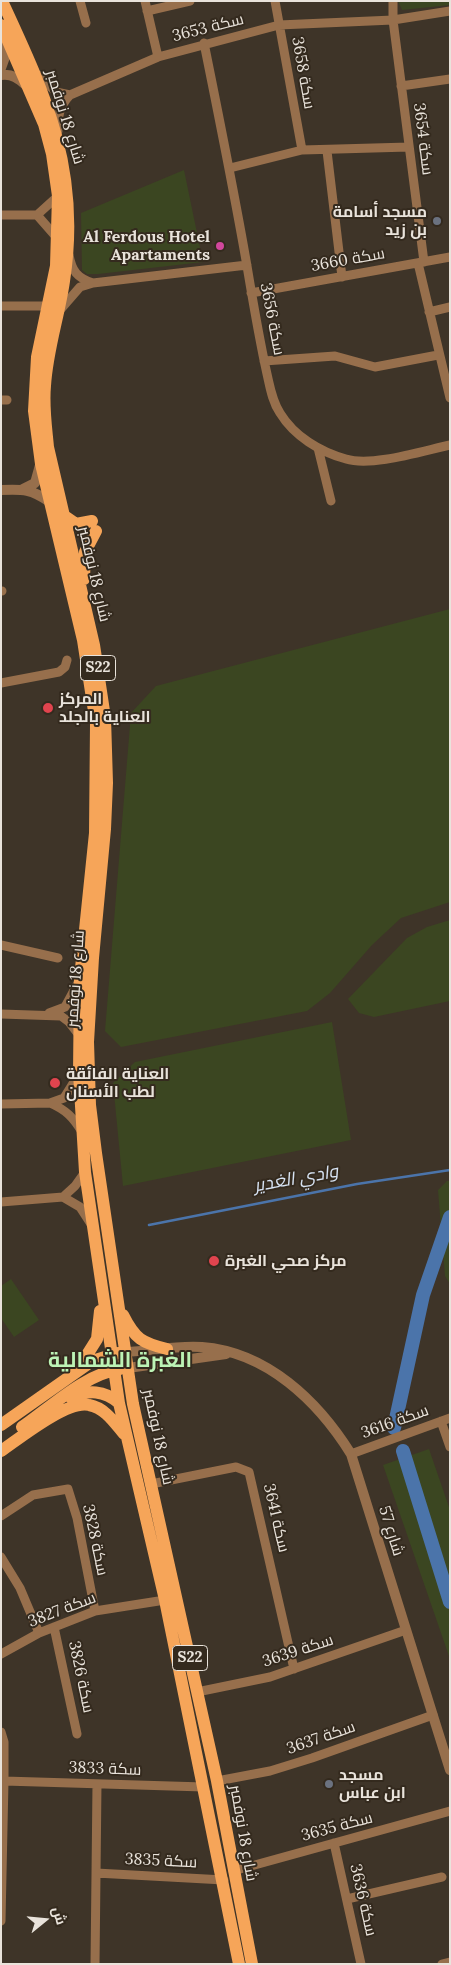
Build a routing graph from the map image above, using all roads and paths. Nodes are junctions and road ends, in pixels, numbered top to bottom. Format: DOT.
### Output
graph roads {
  1 [pos="2,1"];
  2 [pos="80,1"];
  3 [pos="145,1"];
  4 [pos="190,1"];
  5 [pos="275,1"];
  6 [pos="393,1"];
  7 [pos="147,11"];
  8 [pos="450,12"];
  9 [pos="393,20"];
  10 [pos="86,23"];
  11 [pos="1,25"];
  12 [pos="280,25"];
  13 [pos="204,43"];
  14 [pos="158,57"];
  15 [pos="1,68"];
  16 [pos="34,69"];
  17 [pos="1,75"];
  18 [pos="450,79"];
  19 [pos="401,86"];
  20 [pos="30,89"];
  21 [pos="70,96"];
  22 [pos="58,136"];
  23 [pos="409,146"];
  24 [pos="302,150"];
  25 [pos="327,150"];
  26 [pos="230,168"];
  27 [pos="58,196"];
  28 [pos="1,215"];
  29 [pos="37,215"];
  30 [pos="58,239"];
  31 [pos="68,250"];
  32 [pos="450,257"];
  33 [pos="421,262"];
  34 [pos="247,265"];
  35 [pos="342,277"];
  36 [pos="93,282"];
  37 [pos="251,293"];
  38 [pos="1,306"];
  39 [pos="450,306"];
  40 [pos="53,309"];
  41 [pos="429,312"];
  42 [pos="438,355"];
  43 [pos="264,360"];
  44 [pos="450,398"];
  45 [pos="450,445"];
  46 [pos="318,448"];
  47 [pos="41,464"];
  48 [pos="23,489"];
  49 [pos="1,490"];
  50 [pos="331,501"];
  51 [pos="50,502"];
  52 [pos="63,515"];
  53 [pos="88,619"];
  54 [pos="67,660"];
  55 [pos="1,683"];
  56 [pos="1,945"];
  57 [pos="58,958"];
  58 [pos="80,978"];
  59 [pos="1,1014"];
  60 [pos="44,1014"];
  61 [pos="79,1035"];
  62 [pos="79,1073"];
  63 [pos="50,1103"];
  64 [pos="1,1104"];
  65 [pos="82,1132"];
  66 [pos="85,1172"];
  67 [pos="63,1197"];
  68 [pos="1,1202"];
  69 [pos="92,1226"];
  70 [pos="102,1286"];
  71 [pos="118,1305"];
  72 [pos="168,1349"];
  73 [pos="126,1352"];
  74 [pos="111,1354"];
  75 [pos="232,1354"];
  76 [pos="128,1368"];
  77 [pos="113,1370"];
  78 [pos="72,1374"];
  79 [pos="59,1402"];
  80 [pos="118,1403"];
  81 [pos="445,1419"];
  82 [pos="1,1425"];
  83 [pos="126,1436"];
  84 [pos="1,1441"];
  85 [pos="450,1447"];
  86 [pos="1,1451"];
  87 [pos="351,1454"];
  88 [pos="151,1484"];
  89 [pos="1,1516"];
  90 [pos="1,1557"];
  91 [pos="165,1600"];
  92 [pos="95,1611"];
  93 [pos="54,1627"];
  94 [pos="406,1630"];
  95 [pos="39,1633"];
  96 [pos="1,1654"];
  97 [pos="294,1669"];
  98 [pos="198,1692"];
  99 [pos="433,1715"];
  100 [pos="1,1732"];
  101 [pos="78,1734"];
  102 [pos="450,1770"];
  103 [pos="4,1780"];
  104 [pos="217,1781"];
  105 [pos="98,1784"];
  106 [pos="204,1787"];
  107 [pos="450,1811"];
  108 [pos="334,1843"];
  109 [pos="96,1873"];
  110 [pos="228,1875"];
  111 [pos="442,1877"];
  112 [pos="347,1899"];
  113 [pos="1,1921"];
  114 [pos="450,1962"];
  115 [pos="94,1964"];
  116 [pos="239,1964"];
  117 [pos="252,1964"];
  118 [pos="362,1964"];
  119 [pos="442,1964"];
  1 -- 16 [label="main road, شارع 18 نوفمبر / S22"];
  2 -- 10 [label="street"];
  3 -- 7 [label="street"];
  4 -- 7 [label="street"];
  5 -- 12 [label="street, سكة 3658"];
  6 -- 9 [label="street, سكة 3654"];
  7 -- 14 [label="street"];
  8 -- 9 [label="street, سكة 3653"];
  9 -- 12 [label="street, سكة 3653"];
  9 -- 19 [label="street, سكة 3654"];
  11 -- 15 [label="street"];
  11 -- 20 [label="main road, شارع 18 نوفمبر / S22"];
  12 -- 13 [label="street, سكة 3653"];
  12 -- 24 [label="street, سكة 3658"];
  13 -- 14 [label="street, سكة 3653"];
  13 -- 26 [label="street, سكة 3656"];
  14 -- 21 [label="street, سكة 3653"];
  16 -- 21 [label="street"];
  16 -- 22 [label="main road, شارع 18 نوفمبر / S22"];
  17 -- 20 [label="street"];
  18 -- 19 [label="street"];
  19 -- 23 [label="street, سكة 3654"];
  20 -- 27 [label="main road, شارع 18 نوفمبر / S22"];
  21 -- 22 [label="street"];
  22 -- 31 [label="main road, شارع 18 نوفمبر / S22"];
  23 -- 25 [label="street"];
  23 -- 33 [label="street, سكة 3654"];
  24 -- 25 [label="street"];
  24 -- 26 [label="street"];
  25 -- 35 [label="street"];
  26 -- 34 [label="street, سكة 3656"];
  27 -- 29 [label="street"];
  27 -- 30 [label="main road, شارع 18 نوفمبر / S22"];
  28 -- 29 [label="street"];
  29 -- 30 [label="street"];
  30 -- 40 [label="main road, شارع 18 نوفمبر / S22"];
  31 -- 36 [label="street"];
  31 -- 40 [label="main road, شارع 18 نوفمبر / S22"];
  32 -- 33 [label="street, سكة 3660"];
  33 -- 35 [label="street, سكة 3660"];
  33 -- 41 [label="street, سكة 3654"];
  34 -- 36 [label="street"];
  34 -- 37 [label="street, سكة 3656"];
  35 -- 37 [label="street, سكة 3660"];
  36 -- 40 [label="street"];
  37 -- 43 [label="street, سكة 3656"];
  38 -- 40 [label="street"];
  39 -- 41 [label="street"];
  40 -- 47 [label="main road, شارع 18 نوفمبر / S22"];
  40 -- 52 [label="main road, شارع 18 نوفمبر / S22"];
  41 -- 42 [label="street, سكة 3654"];
  42 -- 43 [label="street"];
  42 -- 44 [label="street, سكة 3654"];
  43 -- 46 [label="street, سكة 3656"];
  45 -- 46 [label="street, سكة 3656"];
  46 -- 50 [label="street"];
  47 -- 48 [label="street"];
  47 -- 51 [label="main road, شارع 18 نوفمبر / S22"];
  48 -- 49 [label="street"];
  48 -- 51 [label="street"];
  51 -- 58 [label="main road, شارع 18 نوفمبر / S22"];
  52 -- 53 [label="main road, شارع 18 نوفمبر / S22"];
  52 -- 53 [label="main road"];
  53 -- 71 [label="main road, شارع 18 نوفمبر / S22"];
  54 -- 55 [label="street"];
  56 -- 57 [label="street"];
  58 -- 60 [label="street"];
  58 -- 61 [label="main road, شارع 18 نوفمبر / S22"];
  59 -- 60 [label="street"];
  60 -- 61 [label="street"];
  61 -- 62 [label="main road, شارع 18 نوفمبر / S22"];
  62 -- 63 [label="street"];
  62 -- 65 [label="main road, شارع 18 نوفمبر / S22"];
  63 -- 64 [label="street"];
  63 -- 65 [label="street"];
  65 -- 66 [label="main road, شارع 18 نوفمبر / S22"];
  66 -- 67 [label="street"];
  66 -- 69 [label="main road, شارع 18 نوفمبر / S22"];
  67 -- 68 [label="street"];
  67 -- 69 [label="street"];
  69 -- 70 [label="main road, شارع 18 نوفمبر / S22"];
  70 -- 74 [label="main road, شارع 18 نوفمبر / S22"];
  70 -- 78 [label="main road"];
  71 -- 72 [label="main road"];
  71 -- 73 [label="main road, شارع 18 نوفمبر / S22"];
  72 -- 73 [label="street, شارع 57"];
  72 -- 75 [label="street, شارع 57"];
  73 -- 74 [label="main road"];
  73 -- 76 [label="main road, شارع 18 نوفمبر / S22"];
  74 -- 77 [label="main road, شارع 18 نوفمبر / S22"];
  74 -- 78 [label="main road"];
  75 -- 76 [label="street"];
  75 -- 87 [label="street, شارع 57"];
  76 -- 77 [label="main road"];
  76 -- 88 [label="main road, شارع 18 نوفمبر / S22"];
  77 -- 79 [label="main road"];
  77 -- 80 [label="main road, شارع 18 نوفمبر / S22"];
  78 -- 82 [label="main road"];
  79 -- 80 [label="main road"];
  79 -- 84 [label="main road"];
  80 -- 83 [label="main road, شارع 18 نوفمبر / S22"];
  81 -- 85 [label="street"];
  81 -- 87 [label="street, سكة 3616"];
  83 -- 86 [label="main road"];
  83 -- 91 [label="main road, شارع 18 نوفمبر / S22"];
  87 -- 94 [label="street, شارع 57"];
  88 -- 97 [label="street, سكة 3641"];
  88 -- 98 [label="main road, شارع 18 نوفمبر / S22"];
  89 -- 92 [label="street, سكة 3828"];
  90 -- 95 [label="street"];
  91 -- 92 [label="street, سكة 3827"];
  91 -- 106 [label="main road, شارع 18 نوفمبر / S22"];
  92 -- 93 [label="street, سكة 3827"];
  93 -- 95 [label="street, سكة 3827"];
  93 -- 101 [label="street, سكة 3826"];
  94 -- 97 [label="street, سكة 3639"];
  94 -- 99 [label="street, شارع 57"];
  95 -- 96 [label="street, سكة 3827"];
  97 -- 98 [label="street, سكة 3639"];
  98 -- 104 [label="main road, شارع 18 نوفمبر / S22"];
  99 -- 102 [label="street, شارع 57"];
  99 -- 104 [label="street, سكة 3637"];
  100 -- 103 [label="street"];
  103 -- 105 [label="street, سكة 3833"];
  103 -- 113 [label="street"];
  104 -- 110 [label="main road, شارع 18 نوفمبر / S22"];
  105 -- 106 [label="street, سكة 3833"];
  105 -- 109 [label="street"];
  106 -- 110 [label="main road, شارع 18 نوفمبر / S22"];
  107 -- 108 [label="street, سكة 3635"];
  108 -- 110 [label="street, سكة 3635"];
  108 -- 112 [label="street, سكة 3636"];
  109 -- 110 [label="street, سكة 3835"];
  109 -- 115 [label="street"];
  110 -- 116 [label="main road, شارع 18 نوفمبر / S22"];
  110 -- 117 [label="main road, شارع 18 نوفمبر / S22"];
  111 -- 112 [label="street"];
  112 -- 118 [label="street, سكة 3636"];
  114 -- 119 [label="street"];
}
